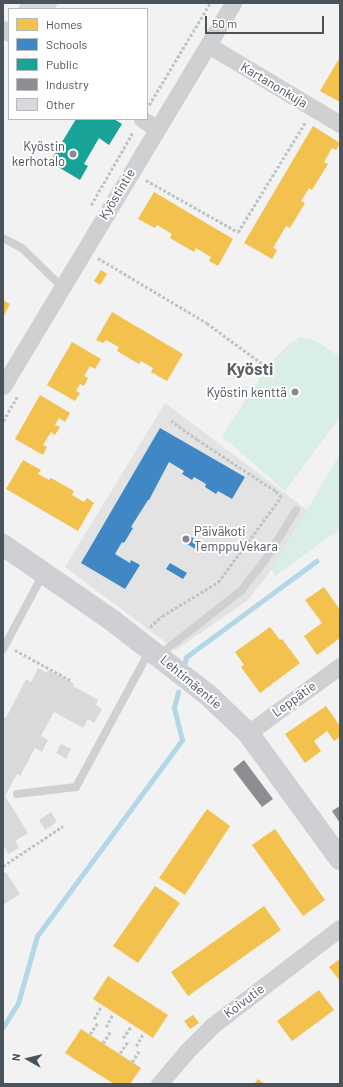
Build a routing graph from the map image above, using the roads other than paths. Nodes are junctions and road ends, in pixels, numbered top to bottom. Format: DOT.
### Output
graph roads {
  1 [pos="233,3"];
  2 [pos="208,45"];
  3 [pos="144,120"];
  4 [pos="340,124"];
  5 [pos="157,129"];
  6 [pos="3,238"];
  7 [pos="62,287"];
  8 [pos="3,386"];
  9 [pos="296,510"];
  10 [pos="3,545"];
  11 [pos="44,574"];
  12 [pos="152,645"];
  13 [pos="4,647"];
  14 [pos="340,666"];
  15 [pos="248,733"];
  16 [pos="17,794"];
  17 [pos="340,859"];
  18 [pos="340,928"];
  19 [pos="158,1084"];
  1 -- 2 [label="street, Kyöstintie"];
  2 -- 4 [label="street, Kartanonkuja"];
  2 -- 5 [label="street, Kyöstintie"];
  3 -- 5 [label="street"];
  5 -- 7 [label="street, Kyöstintie"];
  6 -- 7 [label="lane"];
  7 -- 8 [label="street, Kyöstintie"];
  9 -- 12 [label="lane"];
  10 -- 11 [label="street, Lehtimäentie"];
  11 -- 12 [label="street, Lehtimäentie"];
  11 -- 13 [label="lane"];
  12 -- 15 [label="street, Lehtimäentie"];
  12 -- 16 [label="lane"];
  14 -- 15 [label="street, Leppätie"];
  15 -- 17 [label="street, Lehtimäentie"];
  18 -- 19 [label="street, Koivutie"];
}
